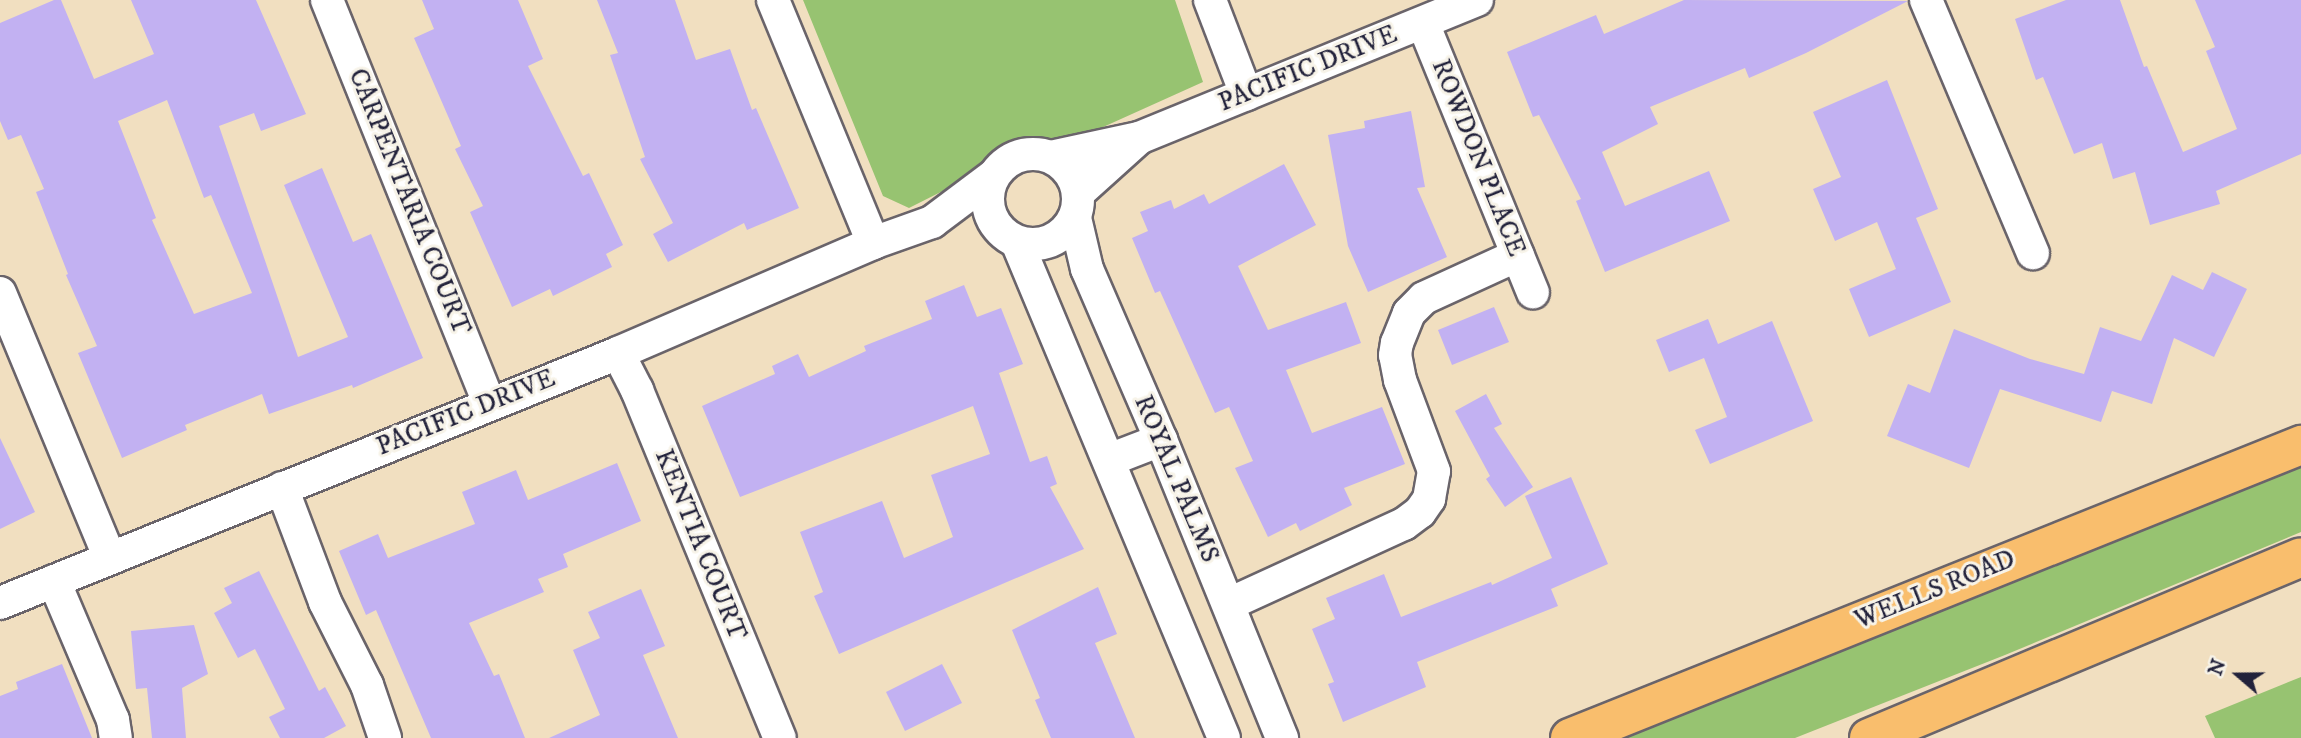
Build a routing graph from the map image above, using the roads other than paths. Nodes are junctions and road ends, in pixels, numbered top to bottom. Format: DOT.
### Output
graph roads {
  1 [pos="327,0"];
  2 [pos="773,0"];
  3 [pos="1210,0"];
  4 [pos="1477,0"];
  5 [pos="1926,0"];
  6 [pos="1423,23"];
  7 [pos="1246,94"];
  8 [pos="1139,138"];
  9 [pos="1051,157"];
  10 [pos="992,177"];
  11 [pos="1077,206"];
  12 [pos="932,222"];
  13 [pos="1007,235"];
  14 [pos="873,243"];
  15 [pos="2033,253"];
  16 [pos="1518,255"];
  17 [pos="1533,292"];
  18 [pos="0,293"];
  19 [pos="618,353"];
  20 [pos="489,404"];
  21 [pos="1161,440"];
  22 [pos="2301,445"];
  23 [pos="1109,460"];
  24 [pos="282,488"];
  25 [pos="2301,557"];
  26 [pos="110,558"];
  27 [pos="54,580"];
  28 [pos="0,603"];
  29 [pos="1229,604"];
  30 [pos="116,738"];
  31 [pos="385,738"];
  32 [pos="780,738"];
  33 [pos="1224,738"];
  34 [pos="1283,738"];
  35 [pos="1570,738"];
  36 [pos="1869,738"];
  1 -- 20 [label="street, CARPENTARIA COURT"];
  2 -- 14 [label="street"];
  3 -- 7 [label="street"];
  4 -- 6 [label="street, PACIFIC DRIVE"];
  5 -- 15 [label="street"];
  6 -- 7 [label="street, PACIFIC DRIVE"];
  6 -- 16 [label="street, ROWDON PLACE"];
  7 -- 8 [label="street, PACIFIC DRIVE"];
  8 -- 9 [label="street, PACIFIC DRIVE"];
  8 -- 11 [label="street, PACIFIC DRIVE"];
  9 -- 10 [label="street"];
  9 -- 11 [label="street"];
  10 -- 12 [label="street, PACIFIC DRIVE"];
  10 -- 13 [label="street"];
  11 -- 13 [label="street"];
  11 -- 21 [label="street, ROYAL PALMS"];
  12 -- 13 [label="street, PACIFIC DRIVE"];
  12 -- 14 [label="street, PACIFIC DRIVE"];
  13 -- 23 [label="street, ROYAL PALMS"];
  14 -- 19 [label="street, PACIFIC DRIVE"];
  16 -- 17 [label="street, ROWDON PLACE"];
  16 -- 29 [label="street"];
  18 -- 26 [label="street"];
  19 -- 20 [label="street, PACIFIC DRIVE"];
  19 -- 32 [label="street, KENTIA COURT"];
  20 -- 24 [label="street, PACIFIC DRIVE"];
  21 -- 23 [label="street"];
  21 -- 29 [label="street, ROYAL PALMS"];
  22 -- 35 [label="main road, WELLS ROAD"];
  23 -- 33 [label="street, ROYAL PALMS"];
  24 -- 26 [label="street, PACIFIC DRIVE"];
  24 -- 31 [label="street"];
  25 -- 36 [label="main road"];
  26 -- 27 [label="street, PACIFIC DRIVE"];
  27 -- 28 [label="street, PACIFIC DRIVE"];
  27 -- 30 [label="street"];
  29 -- 34 [label="street, ROYAL PALMS"];
}
